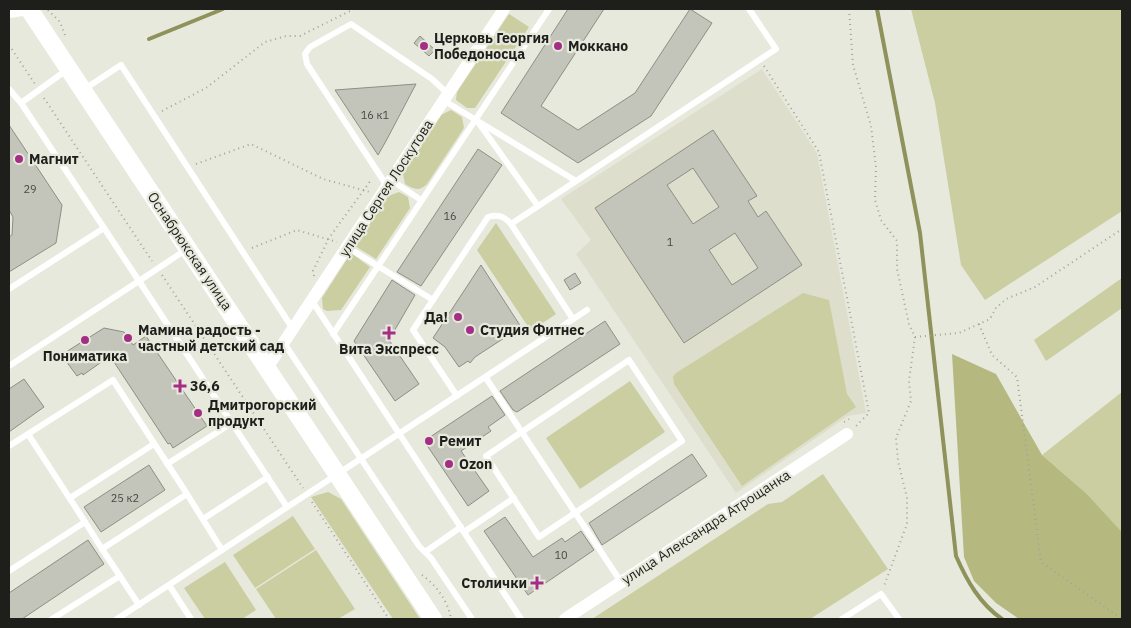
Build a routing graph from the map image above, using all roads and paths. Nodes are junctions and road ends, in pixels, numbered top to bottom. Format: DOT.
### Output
graph roads {
  1 [pos="29,9"];
  2 [pos="354,9"];
  3 [pos="504,9"];
  4 [pos="549,9"];
  5 [pos="749,9"];
  6 [pos="849,9"];
  7 [pos="9,12"];
  8 [pos="9,45"];
  9 [pos="760,59"];
  10 [pos="69,68"];
  11 [pos="9,90"];
  12 [pos="39,90"];
  13 [pos="83,90"];
  14 [pos="446,97"];
  15 [pos="21,103"];
  16 [pos="154,115"];
  17 [pos="475,118"];
  18 [pos="188,168"];
  19 [pos="378,171"];
  20 [pos="576,181"];
  21 [pos="387,186"];
  22 [pos="364,191"];
  23 [pos="421,200"];
  24 [pos="538,206"];
  25 [pos="511,224"];
  26 [pos="104,228"];
  27 [pos="1122,230"];
  28 [pos="329,238"];
  29 [pos="347,246"];
  30 [pos="188,248"];
  31 [pos="242,252"];
  32 [pos="378,266"];
  33 [pos="157,269"];
  34 [pos="139,281"];
  35 [pos="9,289"];
  36 [pos="314,297"];
  37 [pos="433,300"];
  38 [pos="587,310"];
  39 [pos="573,319"];
  40 [pos="979,324"];
  41 [pos="293,329"];
  42 [pos="333,334"];
  43 [pos="915,337"];
  44 [pos="284,343"];
  45 [pos="9,366"];
  46 [pos="267,368"];
  47 [pos="486,378"];
  48 [pos="457,396"];
  49 [pos="232,423"];
  50 [pos="399,432"];
  51 [pos="522,432"];
  52 [pos="28,434"];
  53 [pos="847,434"];
  54 [pos="154,444"];
  55 [pos="9,446"];
  56 [pos="361,458"];
  57 [pos="168,464"];
  58 [pos="337,474"];
  59 [pos="268,477"];
  60 [pos="187,494"];
  61 [pos="306,494"];
  62 [pos="70,498"];
  63 [pos="514,498"];
  64 [pos="287,507"];
  65 [pos="575,513"];
  66 [pos="203,519"];
  67 [pos="85,522"];
  68 [pos="463,530"];
  69 [pos="102,549"];
  70 [pos="222,550"];
  71 [pos="424,552"];
  72 [pos="9,571"];
  73 [pos="120,576"];
  74 [pos="621,582"];
  75 [pos="169,585"];
  76 [pos="881,594"];
  77 [pos="139,605"];
  78 [pos="52,619"];
  79 [pos="117,619"];
  80 [pos="191,619"];
  81 [pos="390,619"];
  82 [pos="433,619"];
  83 [pos="472,619"];
  84 [pos="521,619"];
  85 [pos="565,619"];
  86 [pos="842,619"];
  87 [pos="899,619"];
  88 [pos="1122,619"];
  1 -- 7 [label="street"];
  1 -- 10 [label="street, Оснабрюкская улица"];
  2 -- 16 [label="path"];
  3 -- 14 [label="street, улица Сергея Лоскутова"];
  4 -- 17 [label="lane"];
  5 -- 9 [label="lane"];
  6 -- 43 [label="path"];
  8 -- 12 [label="path"];
  9 -- 20 [label="lane"];
  9 -- 53 [label="path"];
  10 -- 12 [label="lane"];
  10 -- 13 [label="street, Оснабрюкская улица"];
  11 -- 15 [label="lane"];
  12 -- 15 [label="lane"];
  12 -- 33 [label="path"];
  13 -- 16 [label="lane"];
  13 -- 30 [label="street, Оснабрюкская улица"];
  14 -- 17 [label="lane"];
  14 -- 19 [label="lane"];
  14 -- 21 [label="street, улица Сергея Лоскутова"];
  15 -- 26 [label="lane"];
  16 -- 18 [label="lane"];
  17 -- 20 [label="lane"];
  17 -- 23 [label="lane"];
  17 -- 24 [label="lane"];
  18 -- 22 [label="path"];
  18 -- 31 [label="lane"];
  19 -- 21 [label="lane"];
  19 -- 22 [label="path"];
  20 -- 24 [label="lane"];
  21 -- 22 [label="path"];
  21 -- 23 [label="lane"];
  21 -- 29 [label="street, улица Сергея Лоскутова"];
  22 -- 28 [label="path"];
  23 -- 32 [label="lane"];
  24 -- 25 [label="lane"];
  25 -- 37 [label="lane"];
  25 -- 39 [label="lane"];
  26 -- 34 [label="lane"];
  26 -- 35 [label="lane"];
  27 -- 40 [label="path"];
  28 -- 29 [label="path"];
  28 -- 31 [label="path"];
  28 -- 36 [label="path"];
  29 -- 32 [label="lane"];
  29 -- 36 [label="street, улица Сергея Лоскутова"];
  30 -- 33 [label="lane"];
  30 -- 46 [label="street, Оснабрюкская улица"];
  31 -- 41 [label="lane"];
  32 -- 37 [label="lane"];
  32 -- 42 [label="lane"];
  33 -- 34 [label="lane"];
  33 -- 61 [label="path"];
  34 -- 45 [label="lane"];
  34 -- 49 [label="lane"];
  36 -- 41 [label="street, улица Сергея Лоскутова"];
  36 -- 42 [label="lane"];
  37 -- 48 [label="lane"];
  38 -- 39 [label="lane"];
  39 -- 47 [label="lane"];
  40 -- 43 [label="path"];
  40 -- 88 [label="path"];
  41 -- 44 [label="street, улица Сергея Лоскутова"];
  42 -- 50 [label="lane"];
  43 -- 76 [label="path"];
  44 -- 46 [label="street, улица Сергея Лоскутова"];
  44 -- 56 [label="lane"];
  46 -- 58 [label="street, Оснабрюкская улица"];
  47 -- 48 [label="lane"];
  47 -- 51 [label="lane"];
  48 -- 50 [label="lane"];
  49 -- 57 [label="lane"];
  49 -- 59 [label="lane"];
  50 -- 56 [label="lane"];
  50 -- 68 [label="lane"];
  51 -- 63 [label="lane"];
  51 -- 65 [label="lane"];
  51 -- 65 [label="lane"];
  52 -- 54 [label="lane"];
  52 -- 55 [label="lane"];
  52 -- 62 [label="lane"];
  53 -- 74 [label="street, улица Александра Атрощанка"];
  54 -- 57 [label="lane"];
  54 -- 62 [label="lane"];
  56 -- 58 [label="lane"];
  56 -- 71 [label="lane"];
  57 -- 60 [label="lane"];
  58 -- 61 [label="lane"];
  58 -- 82 [label="street, Оснабрюкская улица"];
  59 -- 64 [label="lane"];
  59 -- 66 [label="lane"];
  60 -- 66 [label="lane"];
  60 -- 69 [label="lane"];
  61 -- 64 [label="lane"];
  61 -- 81 [label="path"];
  62 -- 67 [label="lane"];
  63 -- 65 [label="lane"];
  63 -- 68 [label="lane"];
  64 -- 70 [label="lane"];
  65 -- 74 [label="lane"];
  66 -- 70 [label="lane"];
  67 -- 69 [label="lane"];
  67 -- 72 [label="lane"];
  68 -- 71 [label="lane"];
  68 -- 84 [label="lane"];
  69 -- 73 [label="lane"];
  70 -- 75 [label="lane"];
  71 -- 83 [label="lane"];
  73 -- 77 [label="lane"];
  73 -- 78 [label="lane"];
  74 -- 85 [label="street, улица Александра Атрощанка"];
  75 -- 77 [label="lane"];
  75 -- 80 [label="lane"];
  76 -- 86 [label="lane"];
  76 -- 87 [label="lane"];
  77 -- 79 [label="lane"];
}
